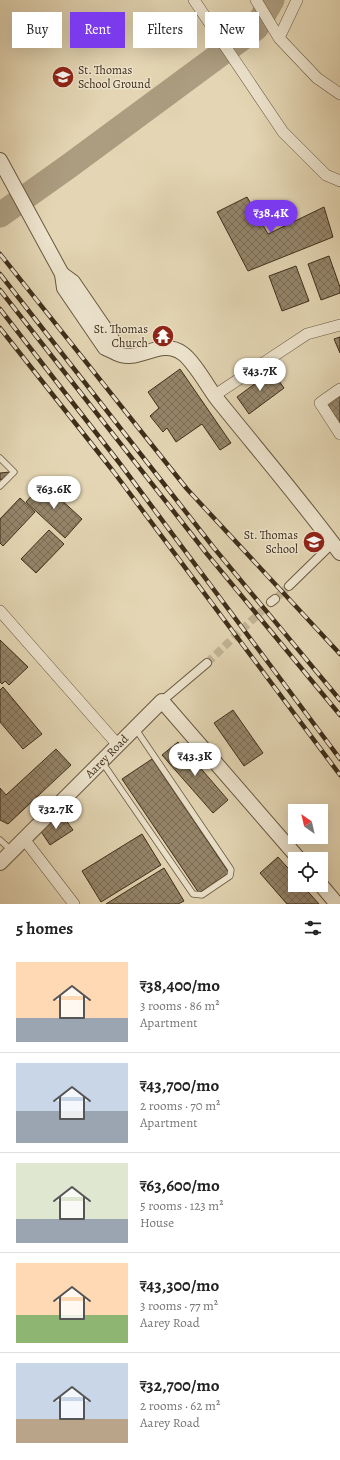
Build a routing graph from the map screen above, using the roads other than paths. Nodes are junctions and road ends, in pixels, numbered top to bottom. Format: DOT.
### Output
graph roads {
  1 [pos="256,0"];
  2 [pos="297,0"];
  3 [pos="196,3"];
  4 [pos="279,38"];
  5 [pos="340,94"];
  6 [pos="0,160"];
  7 [pos="340,181"];
  8 [pos="340,325"];
  9 [pos="340,389"];
  10 [pos="214,395"];
  11 [pos="340,434"];
  12 [pos="0,458"];
  13 [pos="0,486"];
  14 [pos="338,545"];
  15 [pos="288,586"];
  16 [pos="0,611"];
  17 [pos="207,663"];
  18 [pos="162,701"];
  19 [pos="135,728"];
  20 [pos="118,745"];
  21 [pos="102,762"];
  22 [pos="24,839"];
  23 [pos="0,840"];
  24 [pos="12,851"];
  25 [pos="293,852"];
  26 [pos="0,864"];
  27 [pos="327,892"];
  28 [pos="74,904"];
  29 [pos="337,904"];
  1 -- 4 [label="street"];
  2 -- 4 [label="street"];
  3 -- 7 [label="street"];
  4 -- 5 [label="street"];
  6 -- 10 [label="street"];
  8 -- 10 [label="street"];
  9 -- 11 [label="street"];
  10 -- 14 [label="street"];
  12 -- 13 [label="lane"];
  14 -- 15 [label="street"];
  16 -- 20 [label="street"];
  17 -- 18 [label="street"];
  18 -- 19 [label="street, Aarey Road"];
  18 -- 25 [label="street"];
  19 -- 20 [label="street, Aarey Road"];
  19 -- 21 [label="lane"];
  20 -- 21 [label="street, Aarey Road"];
  21 -- 22 [label="street, Aarey Road"];
  22 -- 24 [label="street, Aarey Road"];
  22 -- 28 [label="street"];
  23 -- 24 [label="lane"];
  24 -- 26 [label="street, Aarey Road"];
  27 -- 29 [label="street"];
}
